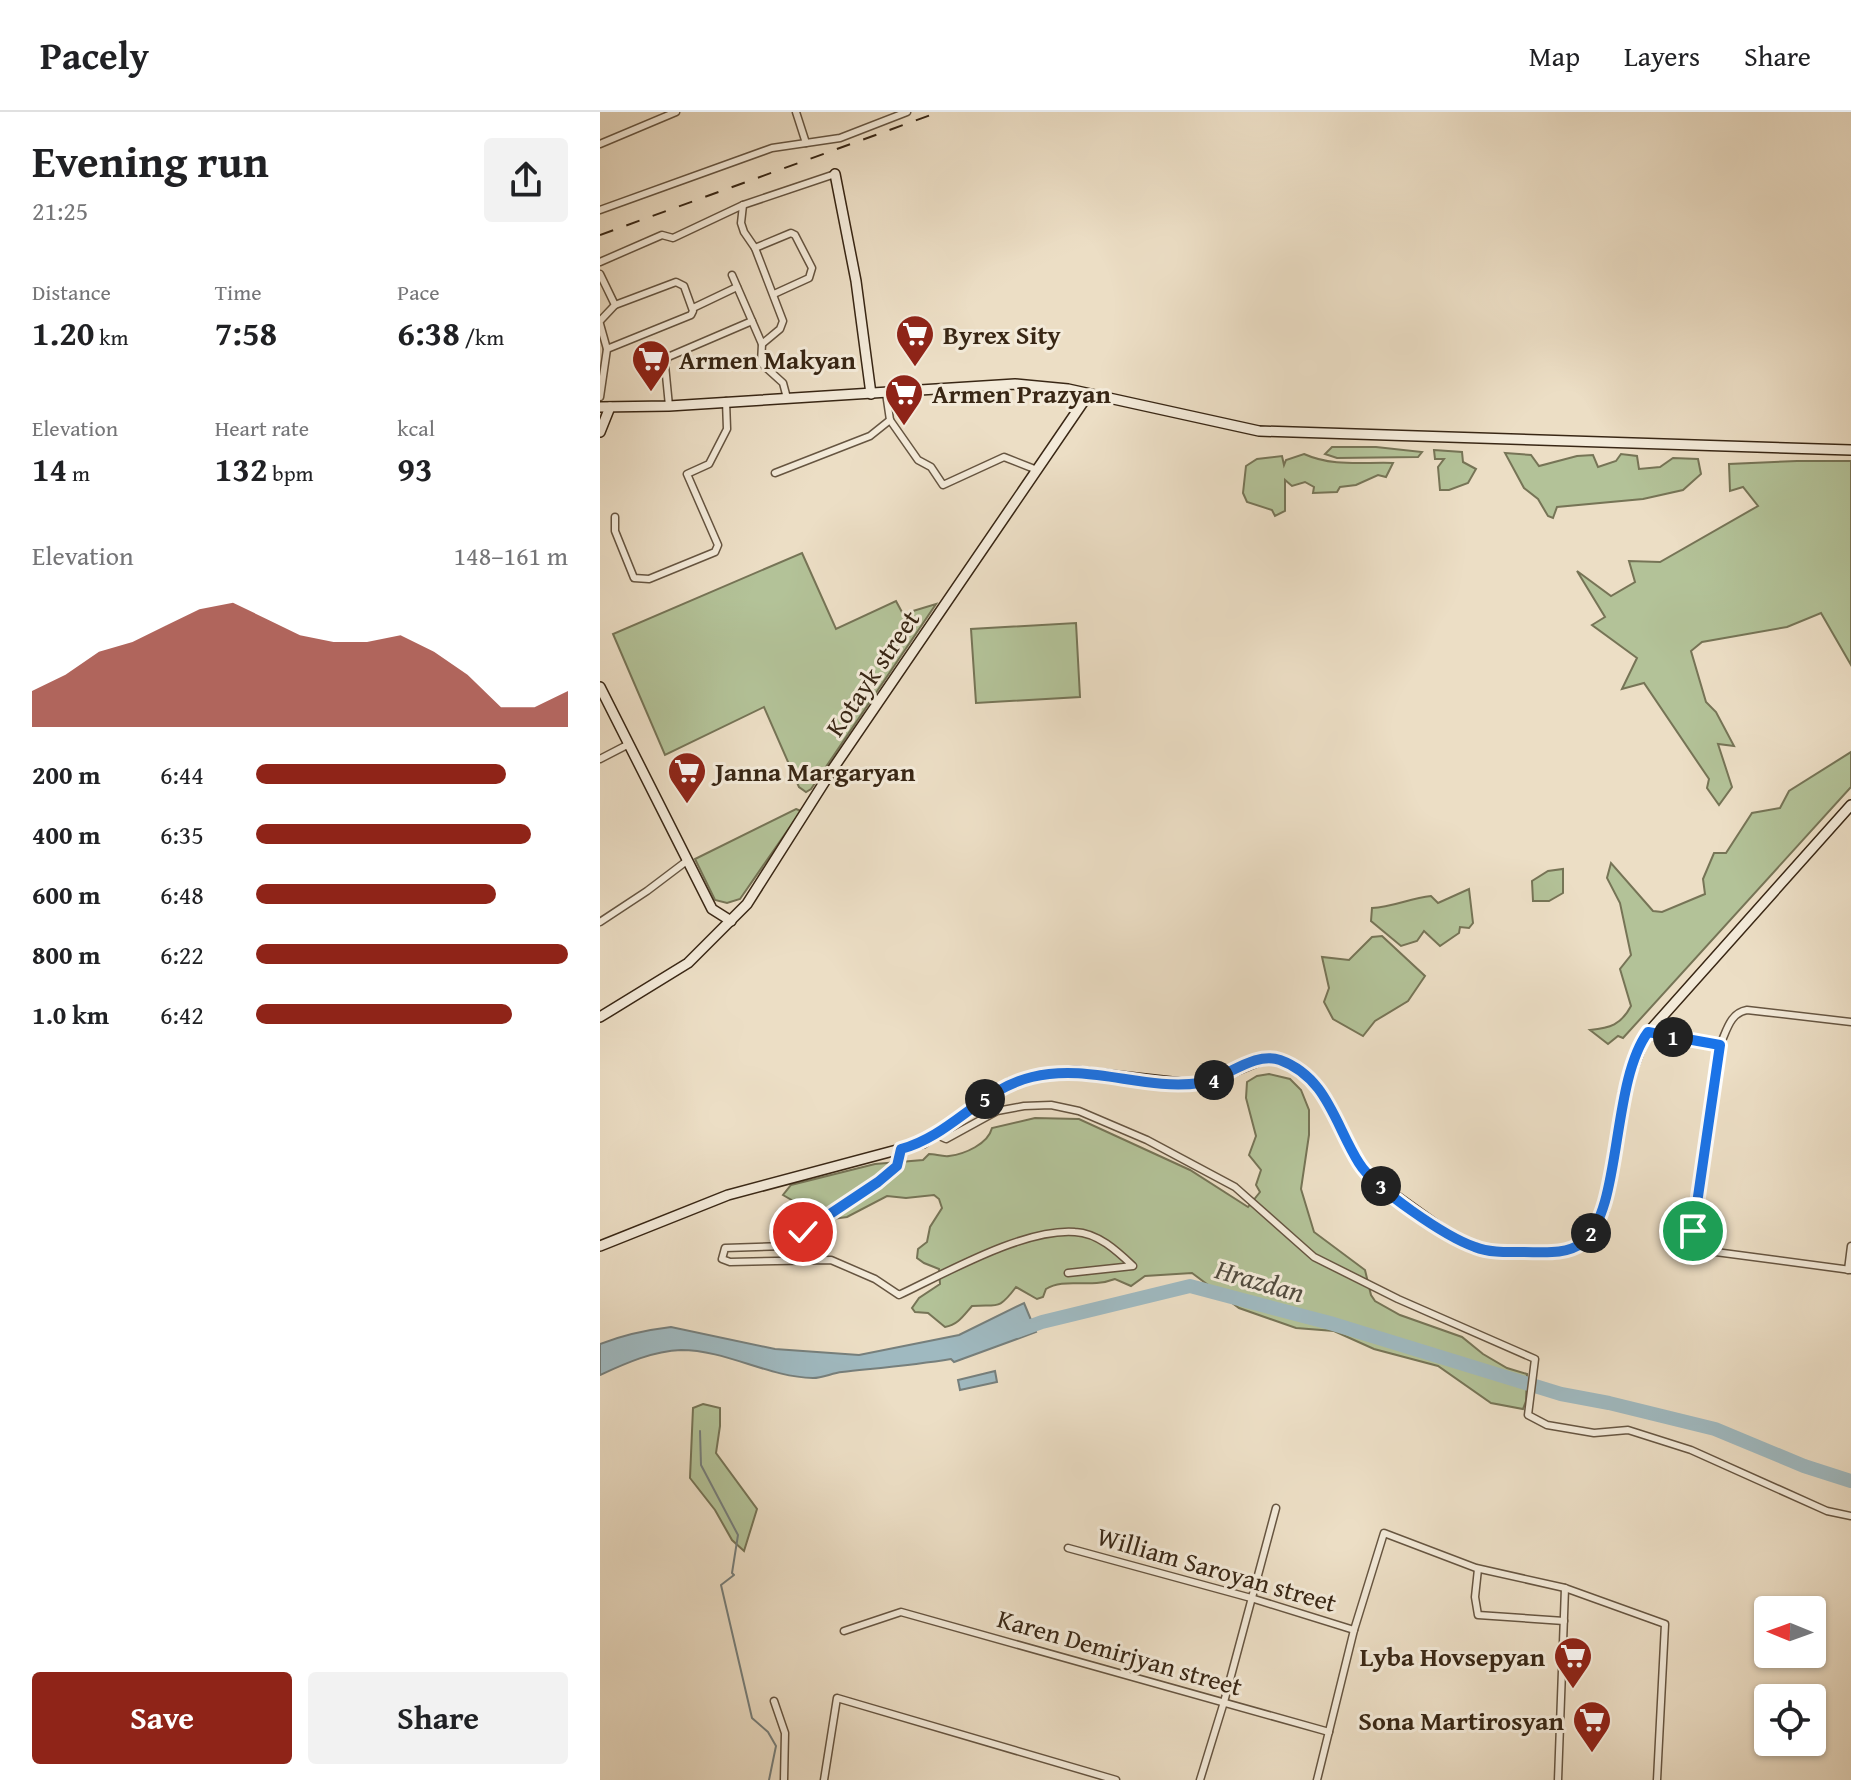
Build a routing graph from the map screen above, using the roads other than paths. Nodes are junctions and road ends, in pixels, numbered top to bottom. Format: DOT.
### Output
graph roads {
  1 [pos="676,112"];
  2 [pos="796,112"];
  3 [pos="907,112"];
  4 [pos="806,143"];
  5 [pos="600,144"];
  6 [pos="835,174"];
  7 [pos="743,205"];
  8 [pos="600,210"];
  9 [pos="755,248"];
  10 [pos="600,262"];
  11 [pos="600,274"];
  12 [pos="732,275"];
  13 [pos="737,287"];
  14 [pos="774,294"];
  15 [pos="615,305"];
  16 [pos="693,308"];
  17 [pos="752,321"];
  18 [pos="600,322"];
  19 [pos="602,335"];
  20 [pos="762,344"];
  21 [pos="607,349"];
  22 [pos="886,393"];
  23 [pos="871,394"];
  24 [pos="1088,395"];
  25 [pos="600,397"];
  26 [pos="787,398"];
  27 [pos="726,401"];
  28 [pos="669,406"];
  29 [pos="605,407"];
  30 [pos="890,420"];
  31 [pos="600,432"];
  32 [pos="1851,450"];
  33 [pos="1037,470"];
  34 [pos="775,473"];
  35 [pos="615,517"];
  36 [pos="600,687"];
  37 [pos="629,744"];
  38 [pos="600,759"];
  39 [pos="1851,805"];
  40 [pos="688,860"];
  41 [pos="731,921"];
  42 [pos="600,922"];
  43 [pos="600,1017"];
  44 [pos="1851,1022"];
  45 [pos="1648,1032"];
  46 [pos="1720,1045"];
  47 [pos="937,1135"];
  48 [pos="901,1149"];
  49 [pos="600,1246"];
  50 [pos="1851,1246"];
  51 [pos="1849,1270"];
  52 [pos="1068,1273"];
  53 [pos="1276,1508"];
  54 [pos="1851,1516"];
  55 [pos="1068,1548"];
  56 [pos="1478,1569"];
  57 [pos="1565,1588"];
  58 [pos="1251,1598"];
  59 [pos="1564,1621"];
  60 [pos="1354,1630"];
  61 [pos="844,1631"];
  62 [pos="774,1701"];
  63 [pos="1224,1702"];
  64 [pos="1329,1732"];
  65 [pos="784,1780"];
  66 [pos="824,1780"];
  67 [pos="1116,1780"];
  68 [pos="1200,1780"];
  69 [pos="1317,1780"];
  70 [pos="1558,1780"];
  71 [pos="1657,1780"];
  1 -- 5 [label="street"];
  2 -- 4 [label="street"];
  3 -- 4 [label="street"];
  4 -- 8 [label="street"];
  6 -- 7 [label="street"];
  6 -- 23 [label="street"];
  7 -- 9 [label="street"];
  7 -- 10 [label="street"];
  9 -- 14 [label="street"];
  9 -- 14 [label="street"];
  11 -- 15 [label="street"];
  12 -- 13 [label="street"];
  13 -- 16 [label="street"];
  13 -- 17 [label="street"];
  14 -- 20 [label="street"];
  15 -- 16 [label="street"];
  15 -- 18 [label="street"];
  16 -- 21 [label="street"];
  17 -- 20 [label="street"];
  17 -- 28 [label="street"];
  18 -- 19 [label="street"];
  19 -- 21 [label="street"];
  20 -- 26 [label="street"];
  21 -- 25 [label="street"];
  22 -- 23 [label="street"];
  22 -- 24 [label="street"];
  22 -- 30 [label="street"];
  23 -- 26 [label="street"];
  24 -- 32 [label="street"];
  24 -- 33 [label="street, Kotayk street"];
  26 -- 27 [label="street"];
  27 -- 28 [label="street"];
  27 -- 35 [label="street"];
  28 -- 29 [label="street"];
  29 -- 31 [label="street"];
  30 -- 33 [label="street"];
  30 -- 34 [label="street"];
  33 -- 41 [label="street, Kotayk street"];
  36 -- 37 [label="street"];
  37 -- 38 [label="street"];
  37 -- 40 [label="street"];
  39 -- 45 [label="street"];
  40 -- 41 [label="street"];
  40 -- 42 [label="street"];
  41 -- 43 [label="street, Kotayk street"];
  44 -- 46 [label="street"];
  45 -- 46 [label="street"];
  45 -- 47 [label="street"];
  46 -- 51 [label="street"];
  47 -- 48 [label="street"];
  47 -- 54 [label="street"];
  48 -- 49 [label="street"];
  48 -- 52 [label="street"];
  50 -- 51 [label="street"];
  53 -- 58 [label="street"];
  55 -- 58 [label="street, William Saroyan street"];
  56 -- 57 [label="street"];
  56 -- 59 [label="street"];
  56 -- 60 [label="street"];
  57 -- 59 [label="street"];
  57 -- 71 [label="street"];
  58 -- 60 [label="street, William Saroyan street"];
  58 -- 63 [label="street"];
  59 -- 70 [label="street"];
  60 -- 64 [label="street"];
  61 -- 63 [label="street, Karen Demirjyan street"];
  62 -- 65 [label="street"];
  63 -- 64 [label="street, Karen Demirjyan street"];
  63 -- 68 [label="street"];
  64 -- 69 [label="street"];
  66 -- 67 [label="street"];
}
